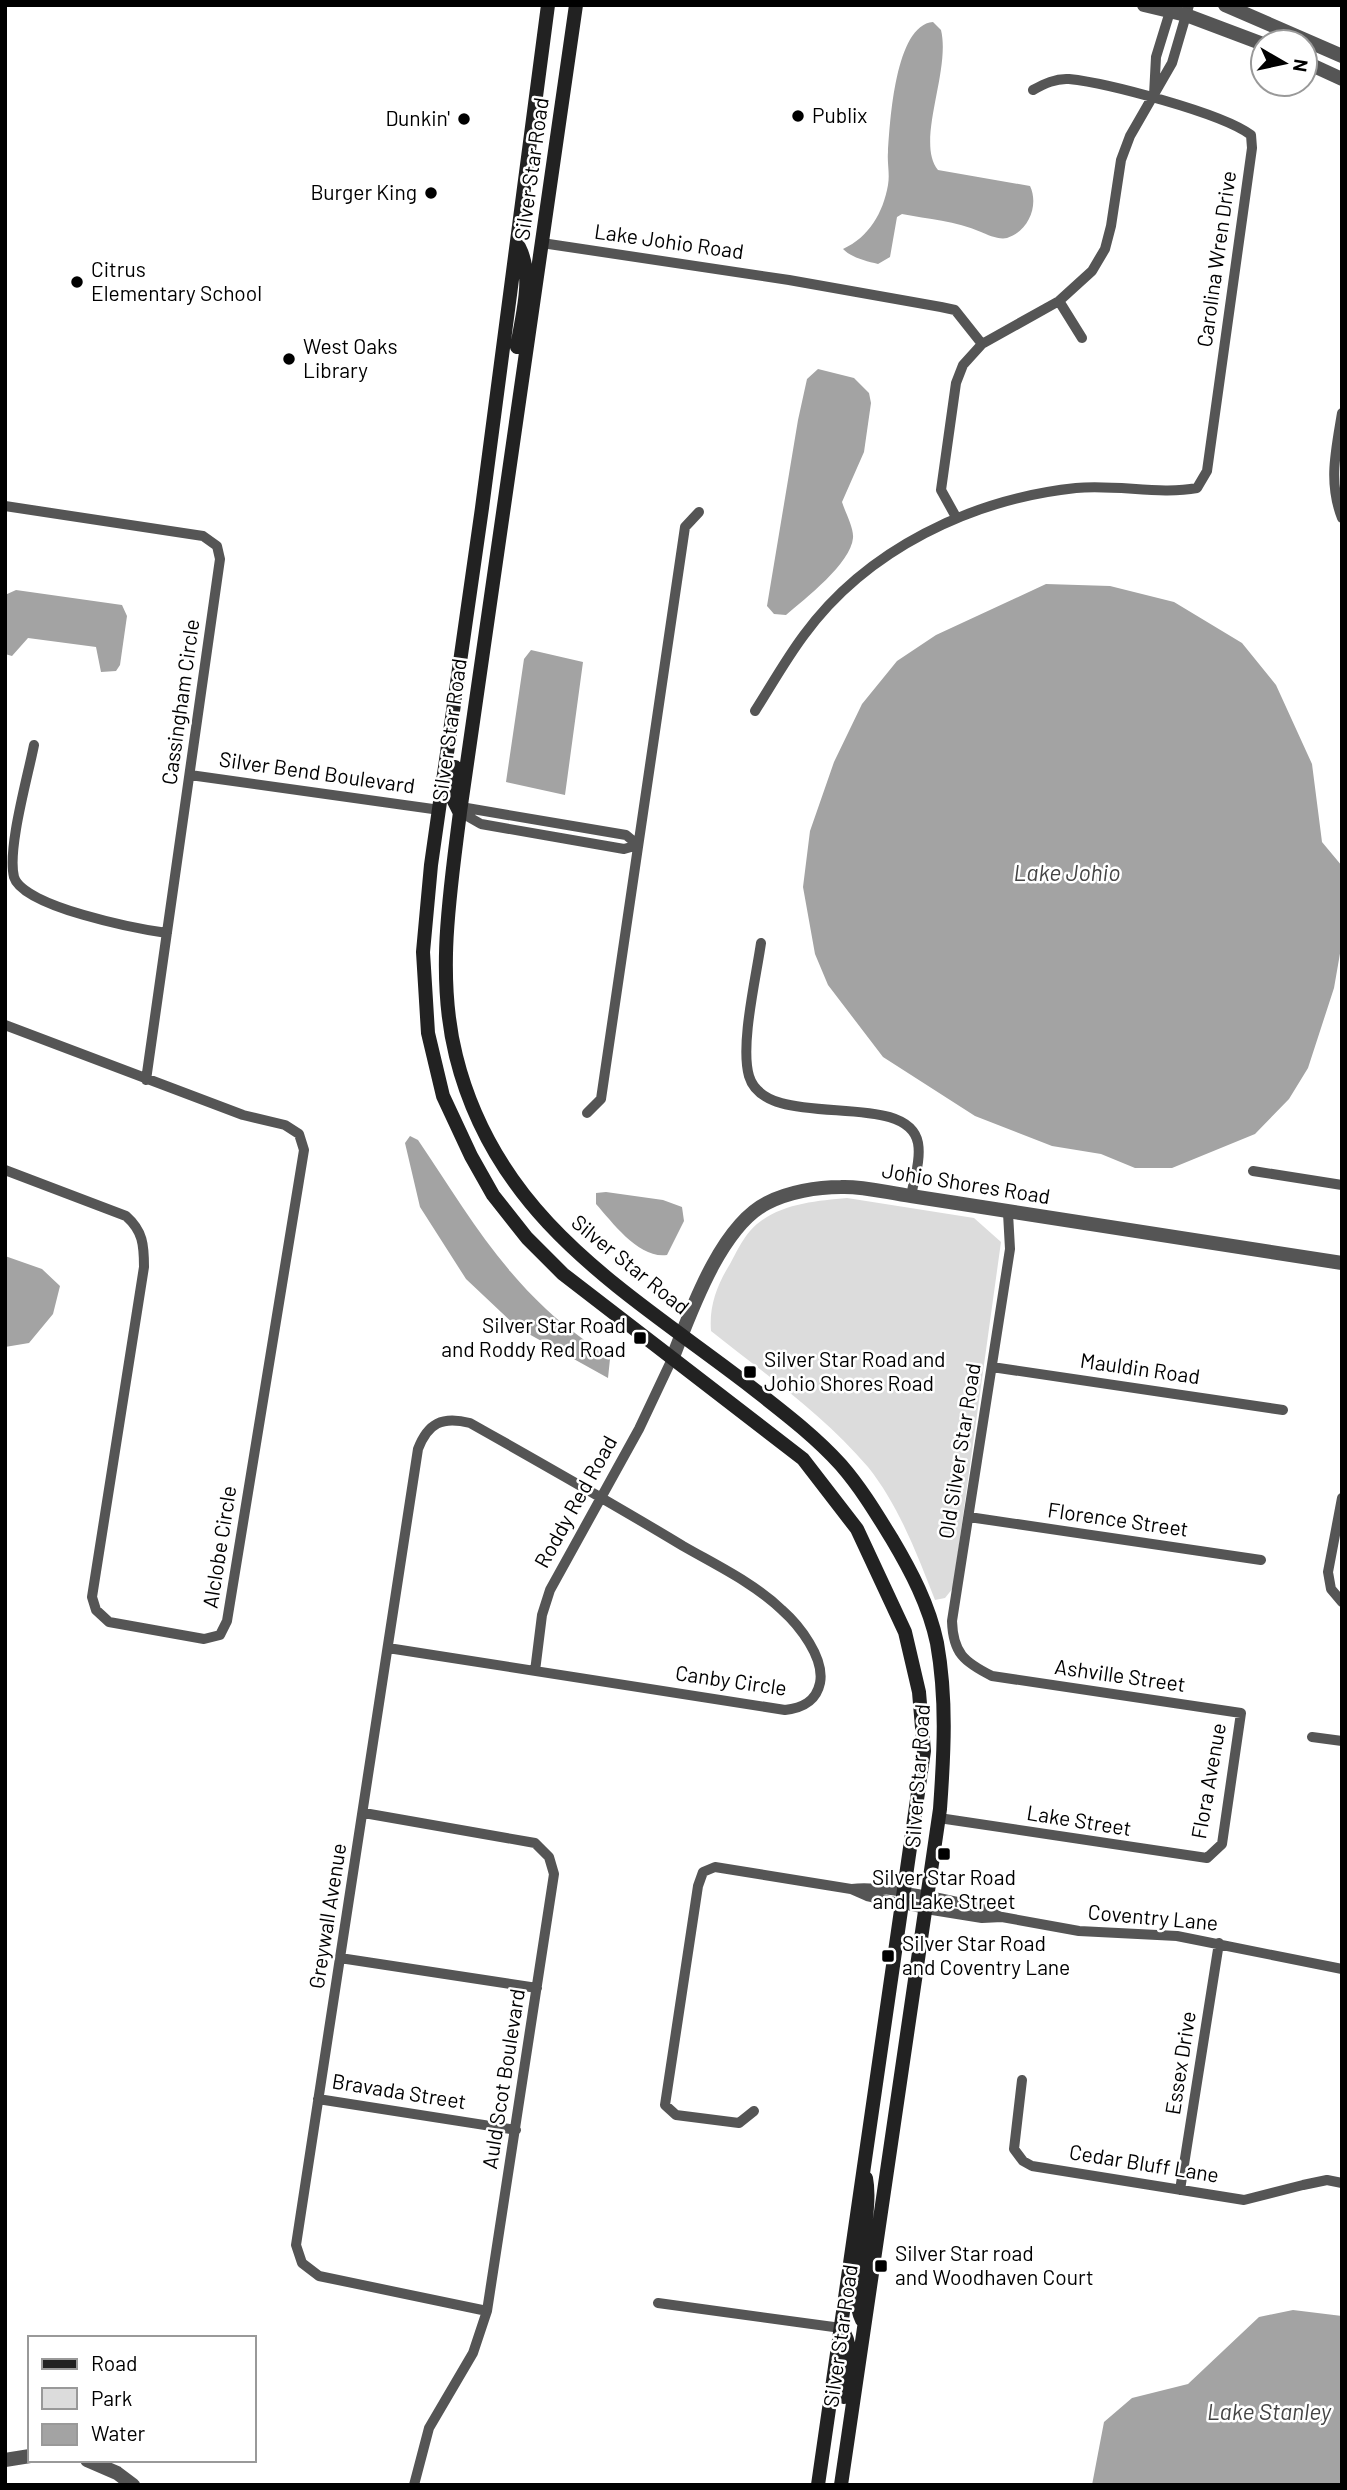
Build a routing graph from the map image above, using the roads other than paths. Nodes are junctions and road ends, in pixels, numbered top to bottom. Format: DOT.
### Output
graph roads {
  1 [pos="548,5"];
  2 [pos="576,5"];
  3 [pos="1144,5"];
  4 [pos="1225,5"];
  5 [pos="1171,8"];
  6 [pos="1187,10"];
  7 [pos="1249,38"];
  8 [pos="1342,56"];
  9 [pos="1156,57"];
  10 [pos="1172,63"];
  11 [pos="1319,68"];
  12 [pos="1342,79"];
  13 [pos="1033,90"];
  14 [pos="1154,98"];
  15 [pos="542,243"];
  16 [pos="518,245"];
  17 [pos="1059,301"];
  18 [pos="1082,338"];
  19 [pos="982,344"];
  20 [pos="1342,413"];
  21 [pos="514,436"];
  22 [pos="5,506"];
  23 [pos="699,512"];
  24 [pos="956,517"];
  25 [pos="1342,517"];
  26 [pos="460,665"];
  27 [pos="755,711"];
  28 [pos="34,745"];
  29 [pos="190,775"];
  30 [pos="440,810"];
  31 [pos="460,810"];
  32 [pos="550,824"];
  33 [pos="548,836"];
  34 [pos="638,845"];
  35 [pos="167,933"];
  36 [pos="761,943"];
  37 [pos="445,976"];
  38 [pos="5,1025"];
  39 [pos="146,1080"];
  40 [pos="587,1113"];
  41 [pos="5,1170"];
  42 [pos="1252,1171"];
  43 [pos="1342,1185"];
  44 [pos="911,1196"];
  45 [pos="1008,1213"];
  46 [pos="1342,1263"];
  47 [pos="682,1334"];
  48 [pos="673,1357"];
  49 [pos="992,1367"];
  50 [pos="1283,1410"];
  51 [pos="470,1423"];
  52 [pos="601,1497"];
  53 [pos="1342,1497"];
  54 [pos="969,1517"];
  55 [pos="1261,1560"];
  56 [pos="1342,1602"];
  57 [pos="388,1648"];
  58 [pos="535,1671"];
  59 [pos="992,1676"];
  60 [pos="1241,1713"];
  61 [pos="1312,1737"];
  62 [pos="1342,1741"];
  63 [pos="364,1813"];
  64 [pos="939,1818"];
  65 [pos="1213,1855"];
  66 [pos="905,1899"];
  67 [pos="927,1904"];
  68 [pos="1219,1943"];
  69 [pos="340,1958"];
  70 [pos="1342,1969"];
  71 [pos="537,1988"];
  72 [pos="1022,2080"];
  73 [pos="318,2099"];
  74 [pos="754,2111"];
  75 [pos="516,2130"];
  76 [pos="864,2167"];
  77 [pos="1342,2183"];
  78 [pos="1180,2190"];
  79 [pos="658,2303"];
  80 [pos="488,2311"];
  81 [pos="863,2322"];
  82 [pos="841,2328"];
  83 [pos="28,2456"];
  84 [pos="5,2460"];
  85 [pos="92,2462"];
  86 [pos="133,2485"];
  87 [pos="414,2485"];
  88 [pos="818,2485"];
  89 [pos="839,2485"];
  1 -- 16 [label="main road, Silver Star Road"];
  2 -- 15 [label="main road, Silver Star Road"];
  3 -- 5 [label="street"];
  4 -- 8 [label="street"];
  5 -- 6 [label="street"];
  5 -- 9 [label="street"];
  6 -- 7 [label="street"];
  6 -- 10 [label="street"];
  9 -- 10 [label="street"];
  9 -- 14 [label="street"];
  10 -- 14 [label="street"];
  11 -- 12 [label="street"];
  13 -- 14 [label="street"];
  14 -- 17 [label="street"];
  14 -- 24 [label="street, Carolina Wren Drive"];
  15 -- 19 [label="street, Lake Johio Road"];
  15 -- 21 [label="main road, Silver Star Road"];
  16 -- 21 [label="main road"];
  16 -- 26 [label="main road, Silver Star Road"];
  17 -- 18 [label="street"];
  17 -- 19 [label="street"];
  19 -- 24 [label="street"];
  20 -- 25 [label="street"];
  21 -- 31 [label="main road, Silver Star Road"];
  22 -- 29 [label="street, Cassingham Circle"];
  23 -- 34 [label="street"];
  24 -- 27 [label="street"];
  26 -- 30 [label="main road, Silver Star Road"];
  26 -- 31 [label="main road"];
  28 -- 35 [label="street"];
  29 -- 30 [label="street, Silver Bend Boulevard"];
  29 -- 35 [label="street, Cassingham Circle"];
  30 -- 37 [label="main road"];
  30 -- 48 [label="main road, Silver Star Road"];
  31 -- 32 [label="street"];
  31 -- 33 [label="street"];
  31 -- 37 [label="main road, Silver Star Road"];
  32 -- 33 [label="street"];
  32 -- 34 [label="street"];
  33 -- 34 [label="street"];
  34 -- 40 [label="street"];
  35 -- 39 [label="street, Cassingham Circle"];
  36 -- 44 [label="street"];
  37 -- 47 [label="main road, Silver Star Road"];
  38 -- 39 [label="street"];
  39 -- 41 [label="street, Alclobe Circle"];
  42 -- 43 [label="street"];
  44 -- 45 [label="street, Johio Shores Road"];
  44 -- 47 [label="street, Johio Shores Road"];
  45 -- 46 [label="street, Johio Shores Road"];
  45 -- 49 [label="street, Old Silver Star Road"];
  47 -- 48 [label="street, Johio Shores Road"];
  47 -- 64 [label="main road, Silver Star Road"];
  48 -- 52 [label="street, Roddy Red Road"];
  48 -- 66 [label="main road, Silver Star Road"];
  49 -- 50 [label="street, Mauldin Road"];
  49 -- 54 [label="street, Old Silver Star Road"];
  51 -- 52 [label="street, Canby Circle"];
  51 -- 57 [label="street, Greywall Avenue"];
  52 -- 58 [label="street, Roddy Red Road"];
  52 -- 58 [label="street, Canby Circle"];
  53 -- 56 [label="street"];
  54 -- 55 [label="street, Florence Street"];
  54 -- 59 [label="street, Old Silver Star Road"];
  57 -- 58 [label="street, Canby Circle"];
  57 -- 63 [label="street, Greywall Avenue"];
  59 -- 60 [label="street, Ashville Street"];
  60 -- 65 [label="street, Flora Avenue"];
  61 -- 62 [label="street"];
  63 -- 69 [label="street, Greywall Avenue"];
  63 -- 71 [label="street, Auld Scot Boulevard"];
  64 -- 65 [label="street, Lake Street"];
  64 -- 67 [label="main road, Silver Star Road"];
  66 -- 67 [label="street, Coventry Lane"];
  66 -- 74 [label="street, Coventry Lane"];
  66 -- 76 [label="main road, Silver Star Road"];
  67 -- 68 [label="street, Coventry Lane"];
  67 -- 81 [label="main road, Silver Star Road"];
  68 -- 70 [label="street, Coventry Lane"];
  68 -- 78 [label="street, Essex Drive"];
  69 -- 71 [label="street"];
  69 -- 73 [label="street, Greywall Avenue"];
  71 -- 75 [label="street, Auld Scot Boulevard"];
  72 -- 78 [label="street, Cedar Bluff Lane"];
  73 -- 75 [label="street, Bravada Street"];
  73 -- 80 [label="street, Greywall Avenue"];
  75 -- 80 [label="street, Auld Scot Boulevard"];
  76 -- 81 [label="main road"];
  76 -- 82 [label="main road, Silver Star Road"];
  77 -- 78 [label="street, Cedar Bluff Lane"];
  79 -- 82 [label="street"];
  80 -- 87 [label="street, Auld Scot Boulevard"];
  81 -- 89 [label="main road, Silver Star Road"];
  82 -- 88 [label="main road, Silver Star Road"];
  82 -- 89 [label="main road"];
  83 -- 84 [label="street"];
  85 -- 86 [label="street"];
}
